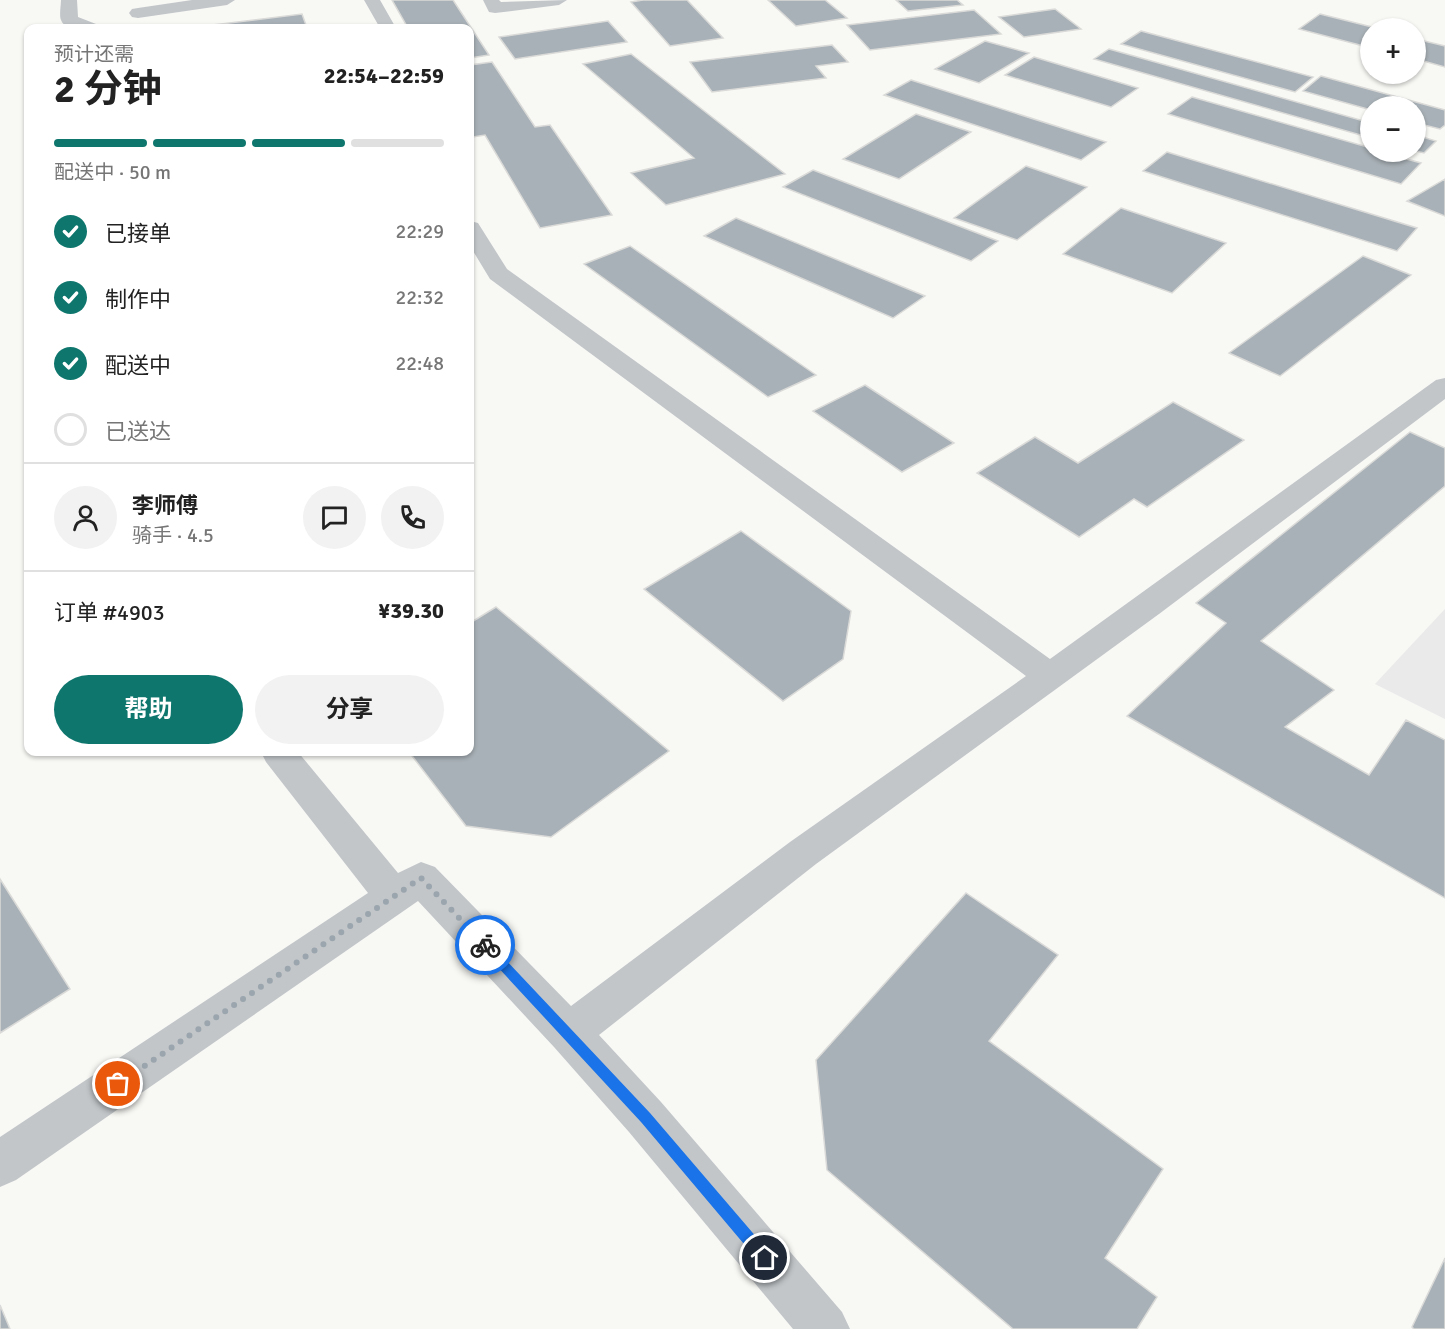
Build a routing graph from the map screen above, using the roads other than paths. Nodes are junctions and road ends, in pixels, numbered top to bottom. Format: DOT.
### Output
graph roads {
  1 [pos="69,0"];
  2 [pos="227,0"];
  3 [pos="372,0"];
  4 [pos="491,0"];
  5 [pos="559,0"];
  6 [pos="138,13"];
  7 [pos="80,24"];
  8 [pos="386,24"];
  9 [pos="474,235"];
  10 [pos="1445,386"];
  11 [pos="1050,676"];
  12 [pos="281,756"];
  13 [pos="394,897"];
  14 [pos="569,1033"];
  15 [pos="0,1164"];
  16 [pos="825,1329"];
  1 -- 7 [label="street"];
  2 -- 6 [label="street"];
  3 -- 8 [label="street"];
  4 -- 5 [label="street"];
  9 -- 11 [label="street"];
  10 -- 11 [label="street"];
  11 -- 14 [label="street"];
  12 -- 13 [label="street"];
  13 -- 14 [label="street"];
  13 -- 15 [label="street"];
  14 -- 16 [label="street"];
}
